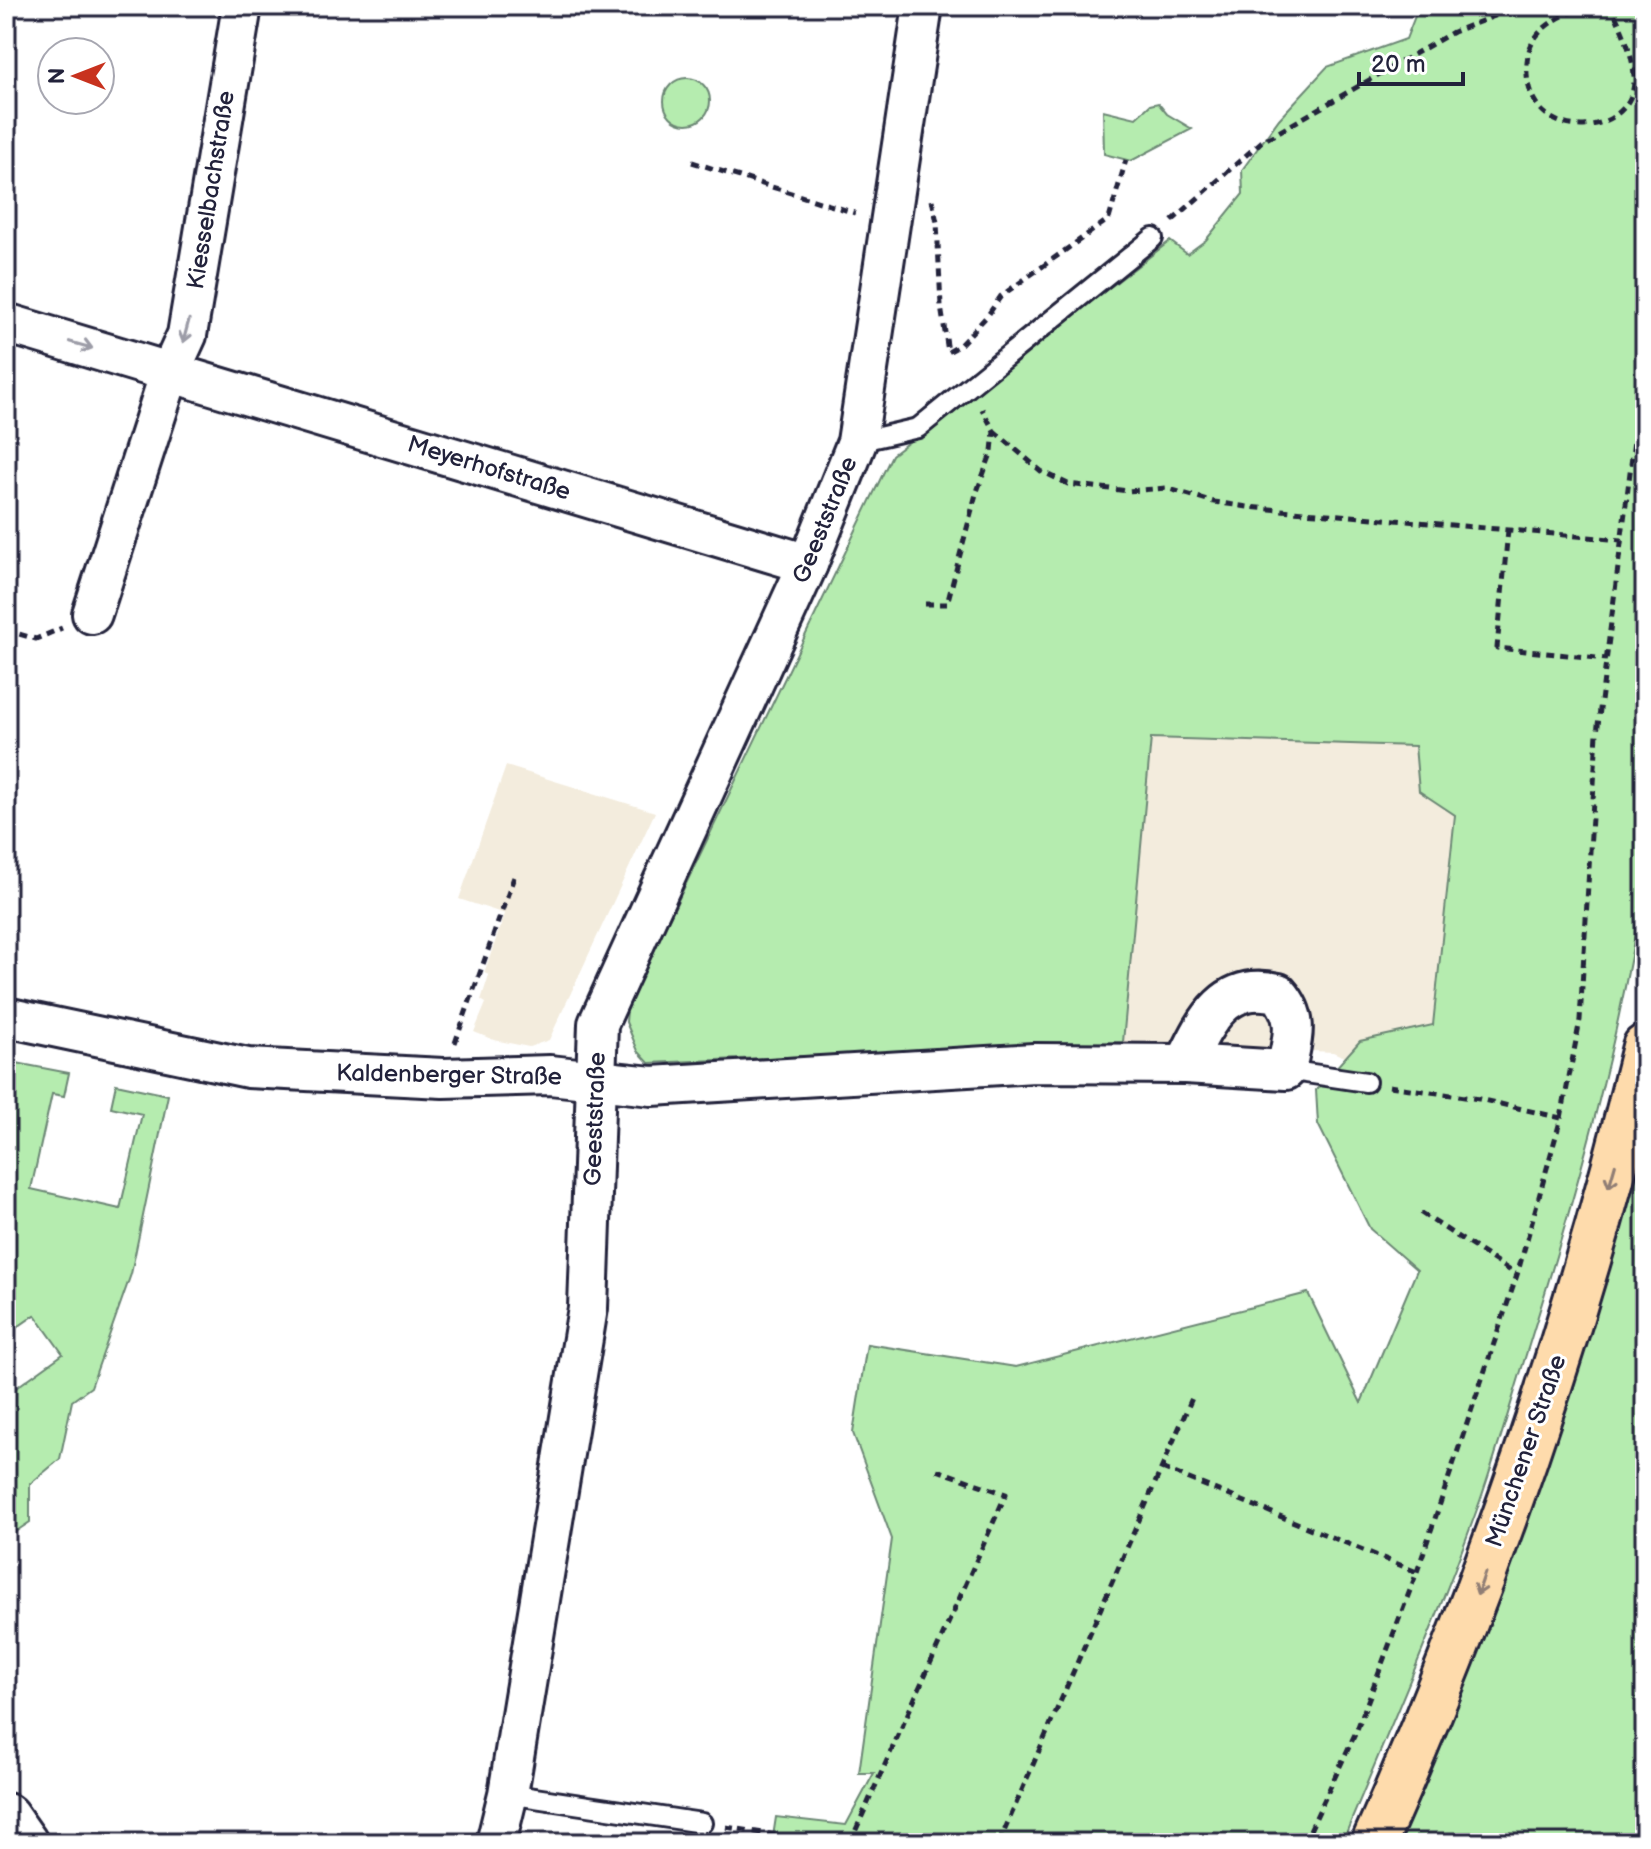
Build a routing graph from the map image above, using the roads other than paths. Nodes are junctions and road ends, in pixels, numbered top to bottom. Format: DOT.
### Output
graph roads {
  1 [pos="242,6"];
  2 [pos="923,6"];
  3 [pos="1153,238"];
  4 [pos="6,323"];
  5 [pos="170,372"];
  6 [pos="857,442"];
  7 [pos="808,564"];
  8 [pos="92,614"];
  9 [pos="6,1017"];
  10 [pos="1645,1047"];
  11 [pos="1185,1064"];
  12 [pos="1286,1070"];
  13 [pos="596,1080"];
  14 [pos="1366,1082"];
  15 [pos="508,1794"];
  16 [pos="6,1816"];
  17 [pos="702,1823"];
  18 [pos="25,1843"];
  19 [pos="496,1843"];
  20 [pos="1374,1843"];
  1 -- 5 [label="street, Kiesselbachstraße, one-way"];
  2 -- 6 [label="street, Geeststraße"];
  3 -- 6 [label="lane, Geeststraße"];
  4 -- 5 [label="street, Meyerhofstraße, one-way"];
  5 -- 7 [label="street, Meyerhofstraße"];
  5 -- 8 [label="street"];
  6 -- 7 [label="street, Geeststraße"];
  7 -- 13 [label="street, Geeststraße"];
  9 -- 13 [label="street, Kaldenberger Straße"];
  10 -- 20 [label="highway, Münchener Straße, one-way"];
  11 -- 12 [label="street, Kaldenberger Straße"];
  11 -- 12 [label="street"];
  11 -- 13 [label="street, Kaldenberger Straße"];
  12 -- 14 [label="lane"];
  13 -- 15 [label="street, Geeststraße"];
  15 -- 17 [label="lane"];
  15 -- 19 [label="street, Geeststraße"];
  16 -- 18 [label="street"];
}
